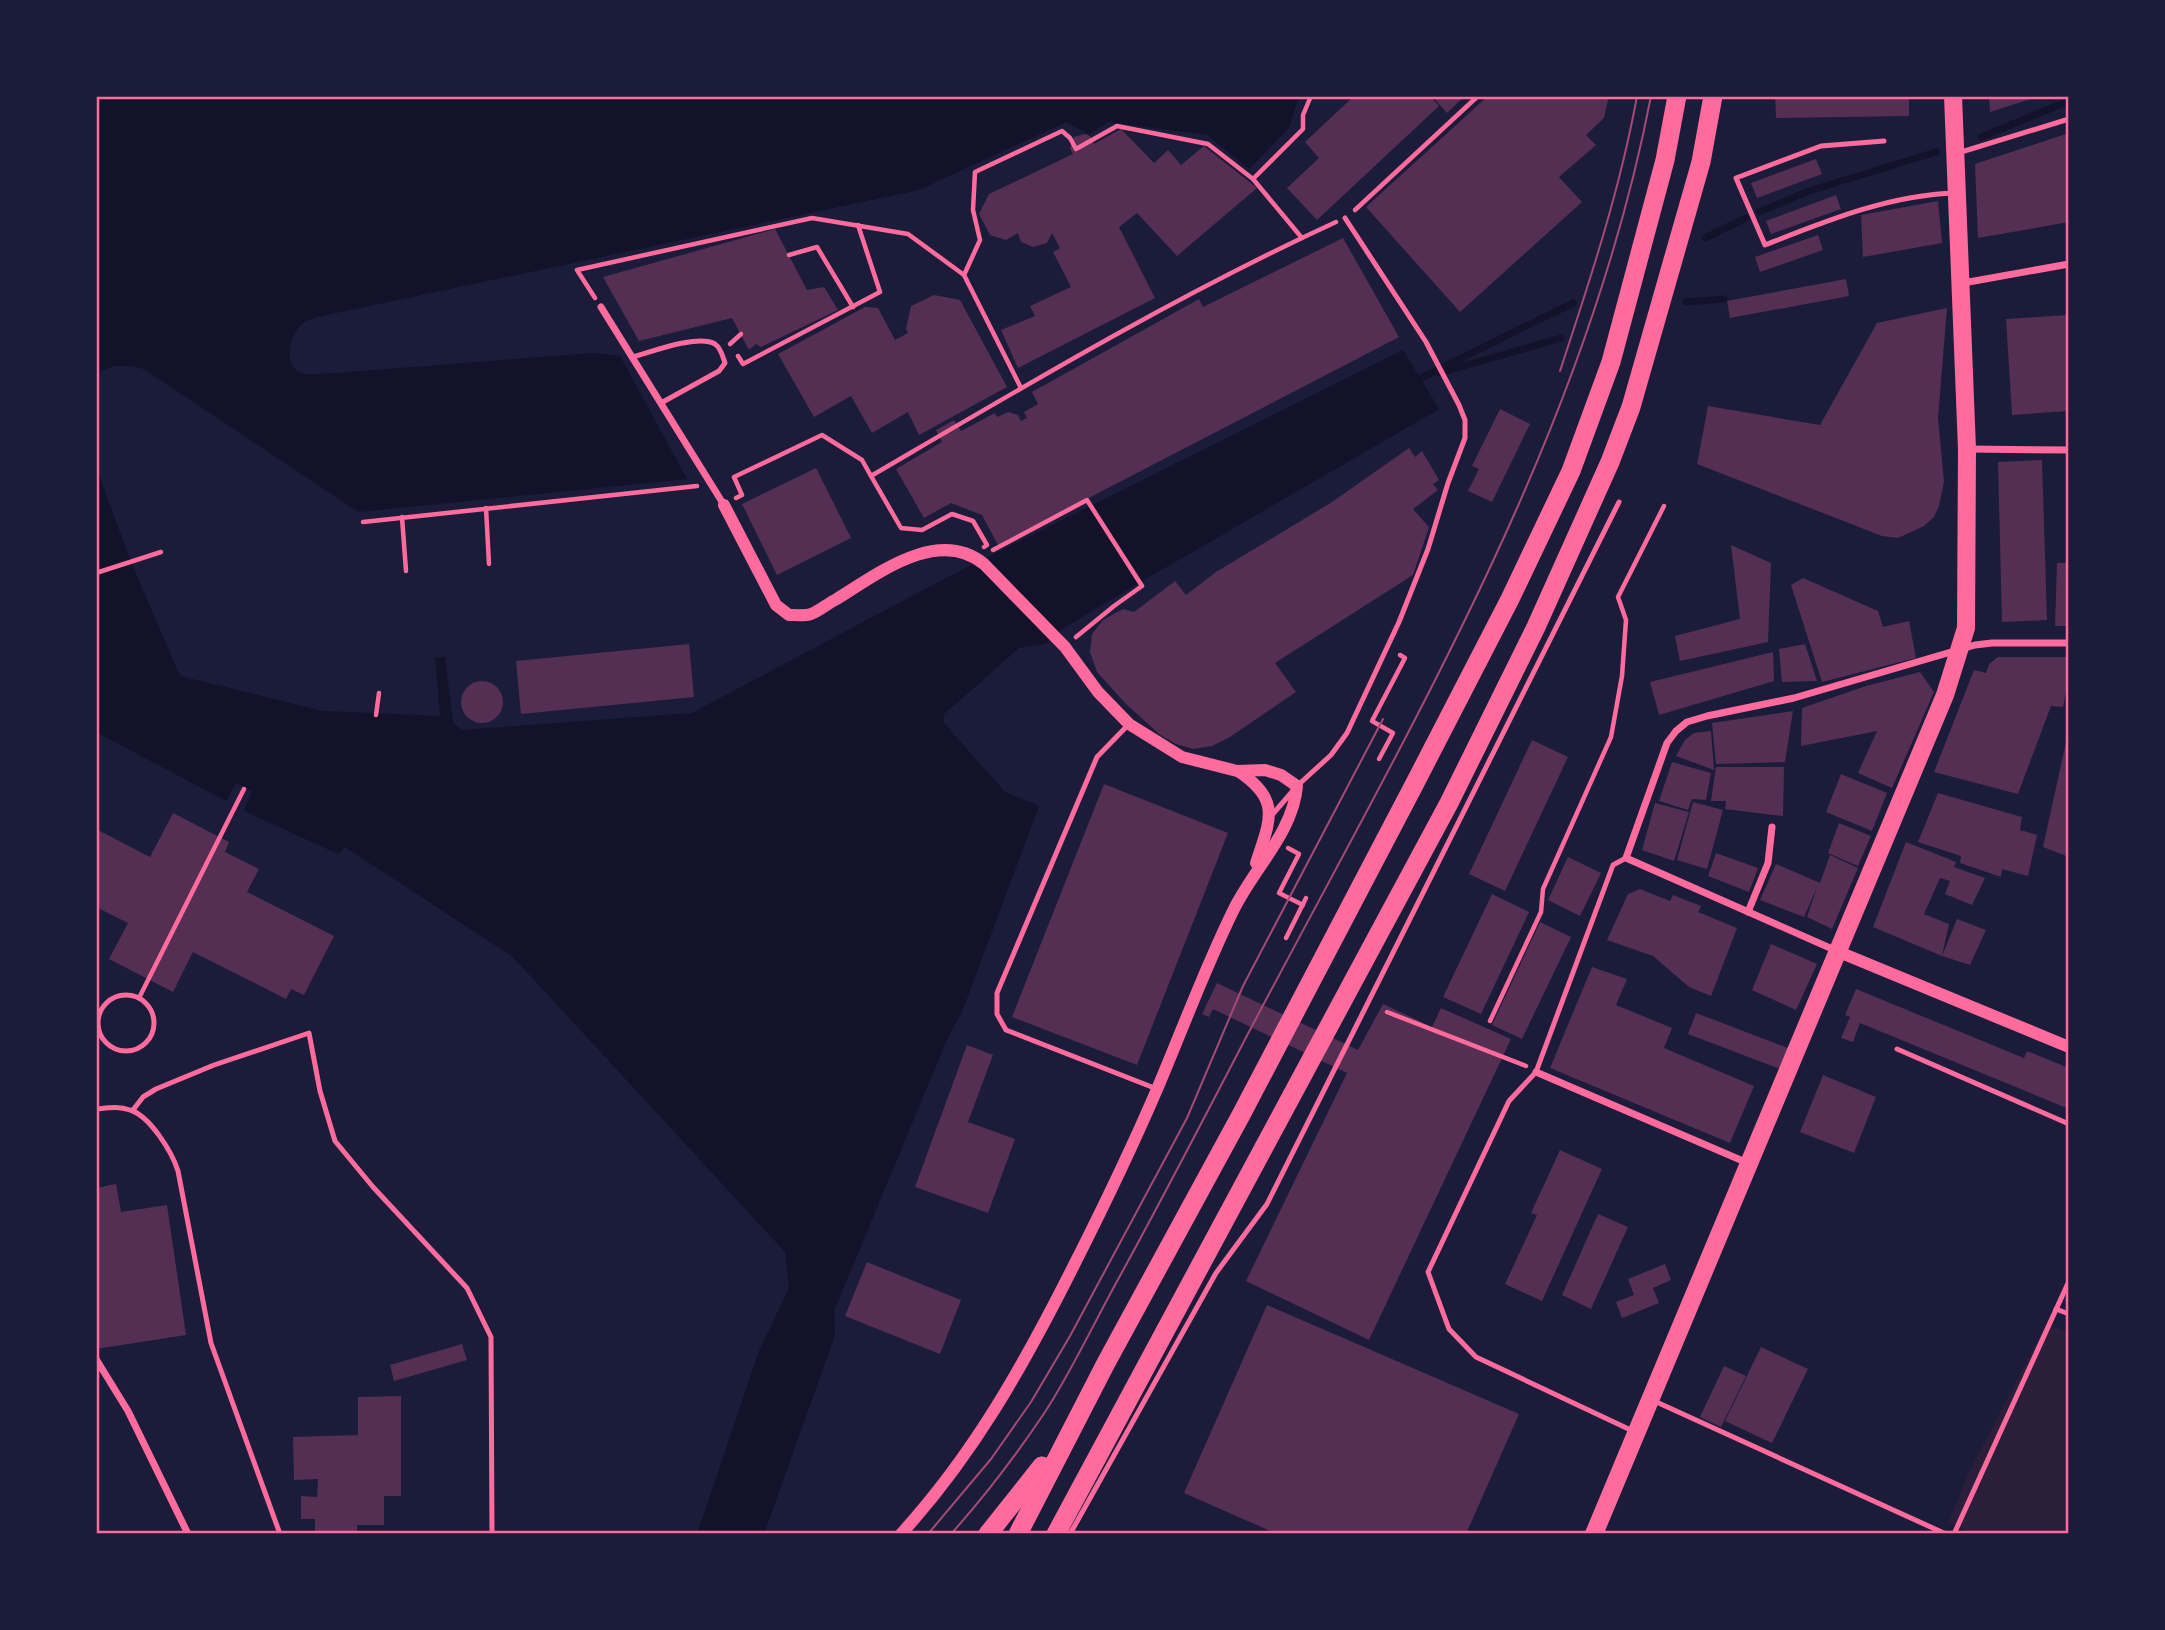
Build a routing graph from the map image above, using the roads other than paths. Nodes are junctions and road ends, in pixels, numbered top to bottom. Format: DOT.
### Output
graph roads {
  1 [pos="1677,96"];
  2 [pos="1713,96"];
  3 [pos="1953,96"];
  4 [pos="2069,119"];
  5 [pos="1884,141"];
  6 [pos="1955,145"];
  7 [pos="1957,192"];
  8 [pos="1346,218"];
  9 [pos="2069,264"];
  10 [pos="1961,280"];
  11 [pos="601,307"];
  12 [pos="633,357"];
  13 [pos="661,403"];
  14 [pos="1967,449"];
  15 [pos="2069,450"];
  16 [pos="1619,502"];
  17 [pos="723,505"];
  18 [pos="2069,643"];
  19 [pos="1959,650"];
  20 [pos="1129,724"];
  21 [pos="1237,771"];
  22 [pos="1297,786"];
  23 [pos="1271,817"];
  24 [pos="1772,827"];
  25 [pos="1626,858"];
  26 [pos="1252,877"];
  27 [pos="1748,912"];
  28 [pos="1839,952"];
  29 [pos="99,1010"];
  30 [pos="2069,1047"];
  31 [pos="1898,1049"];
  32 [pos="1536,1072"];
  33 [pos="1157,1088"];
  34 [pos="96,1109"];
  35 [pos="133,1110"];
  36 [pos="2069,1124"];
  37 [pos="1751,1164"];
  38 [pos="2069,1281"];
  39 [pos="2056,1309"];
  40 [pos="2069,1314"];
  41 [pos="96,1359"];
  42 [pos="1650,1399"];
  43 [pos="1078,1419"];
  44 [pos="1637,1433"];
  45 [pos="1102,1446"];
  46 [pos="1936,1532"];
  47 [pos="188,1534"];
  48 [pos="280,1534"];
  49 [pos="492,1534"];
  50 [pos="901,1534"];
  51 [pos="988,1534"];
  52 [pos="1018,1534"];
  53 [pos="1056,1534"];
  54 [pos="1069,1534"];
  55 [pos="1594,1534"];
  56 [pos="1946,1534"];
  57 [pos="1954,1534"];
  1 -- 43 [label="highway"];
  2 -- 45 [label="highway"];
  3 -- 6 [label="main road"];
  4 -- 6 [label="lane"];
  5 -- 7 [label="lane"];
  6 -- 7 [label="main road"];
  7 -- 10 [label="main road"];
  8 -- 22 [label="lane"];
  9 -- 10 [label="street"];
  10 -- 14 [label="main road"];
  11 -- 12 [label="street"];
  12 -- 13 [label="street"];
  12 -- 13 [label="lane"];
  13 -- 17 [label="street"];
  14 -- 15 [label="street"];
  14 -- 19 [label="main road"];
  16 -- 54 [label="lane"];
  17 -- 20 [label="street"];
  18 -- 19 [label="street"];
  19 -- 25 [label="street"];
  19 -- 28 [label="main road"];
  20 -- 21 [label="street"];
  20 -- 33 [label="lane"];
  21 -- 22 [label="street"];
  21 -- 23 [label="street"];
  22 -- 23 [label="lane"];
  22 -- 26 [label="street"];
  23 -- 26 [label="street"];
  24 -- 27 [label="street"];
  25 -- 27 [label="street"];
  25 -- 32 [label="lane"];
  26 -- 33 [label="street"];
  27 -- 28 [label="street"];
  28 -- 30 [label="street"];
  28 -- 37 [label="main road"];
  29 -- 29 [label="lane"];
  31 -- 36 [label="lane"];
  32 -- 37 [label="street"];
  32 -- 44 [label="lane"];
  33 -- 50 [label="street"];
  34 -- 35 [label="lane"];
  35 -- 48 [label="lane"];
  35 -- 49 [label="lane"];
  37 -- 42 [label="main road"];
  38 -- 39 [label="lane"];
  39 -- 40 [label="lane"];
  39 -- 57 [label="lane"];
  41 -- 47 [label="street"];
  42 -- 44 [label="main road"];
  42 -- 46 [label="lane"];
  43 -- 51 [label="highway"];
  43 -- 52 [label="highway"];
  44 -- 55 [label="main road"];
  45 -- 53 [label="highway"];
  45 -- 54 [label="highway"];
  46 -- 56 [label="lane"];
}
